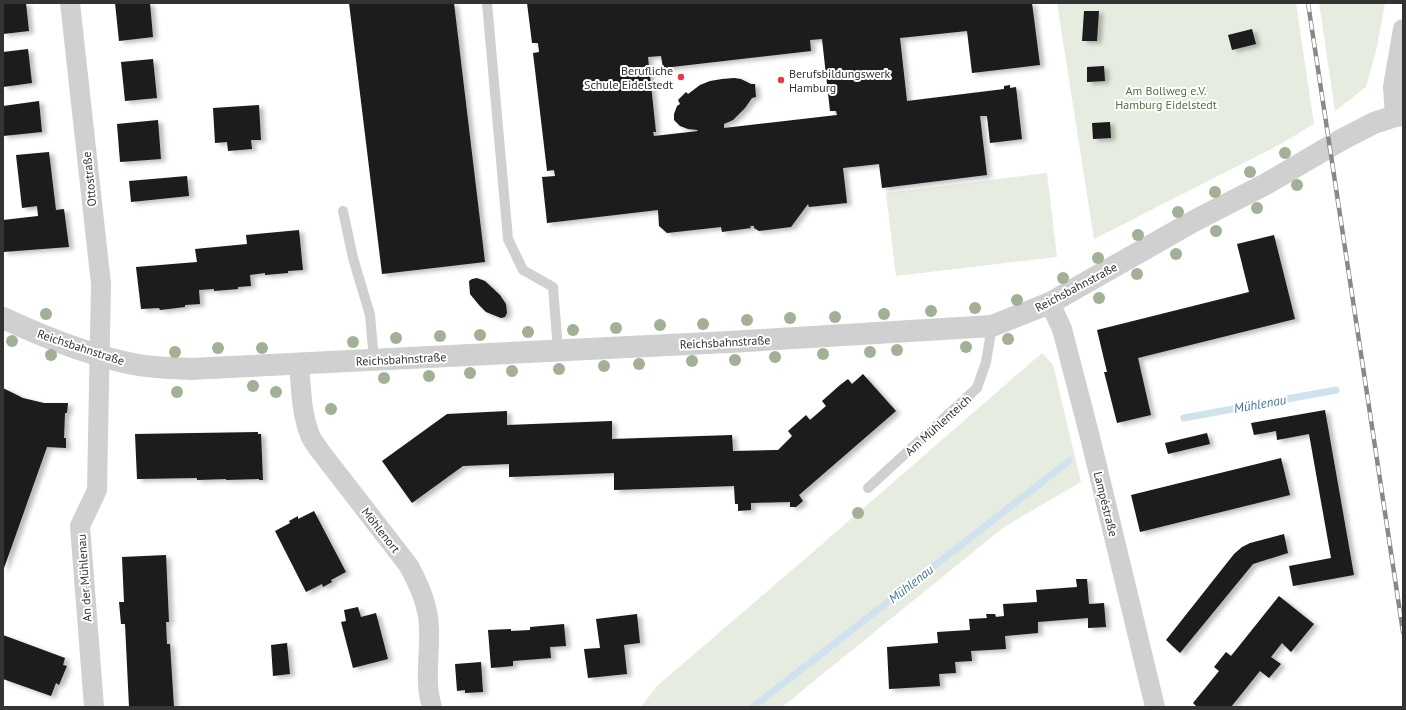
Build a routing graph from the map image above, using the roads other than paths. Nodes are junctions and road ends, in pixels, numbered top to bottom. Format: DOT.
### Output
graph roads {
  1 [pos="70,3"];
  2 [pos="487,3"];
  3 [pos="1403,29"];
  4 [pos="1399,115"];
  5 [pos="343,212"];
  6 [pos="1050,303"];
  7 [pos="3,318"];
  8 [pos="992,326"];
  9 [pos="558,350"];
  10 [pos="100,356"];
  11 [pos="374,360"];
  12 [pos="299,363"];
  13 [pos="868,488"];
  14 [pos="94,707"];
  15 [pos="432,707"];
  16 [pos="1155,707"];
  1 -- 10 [label="street, Ottostraße"];
  2 -- 9 [label="lane"];
  3 -- 4 [label="street"];
  4 -- 6 [label="street, Reichsbahnstraße"];
  5 -- 11 [label="lane"];
  6 -- 8 [label="street, Reichsbahnstraße"];
  6 -- 16 [label="street, Lampéstraße"];
  7 -- 10 [label="street, Reichsbahnstraße"];
  8 -- 9 [label="street, Reichsbahnstraße"];
  8 -- 13 [label="lane, Am Mühlenteich"];
  9 -- 11 [label="street, Reichsbahnstraße"];
  10 -- 12 [label="street, Reichsbahnstraße"];
  10 -- 14 [label="street, An der Mühlenau"];
  11 -- 12 [label="street, Reichsbahnstraße"];
  12 -- 15 [label="street, Möhlenort"];
}
